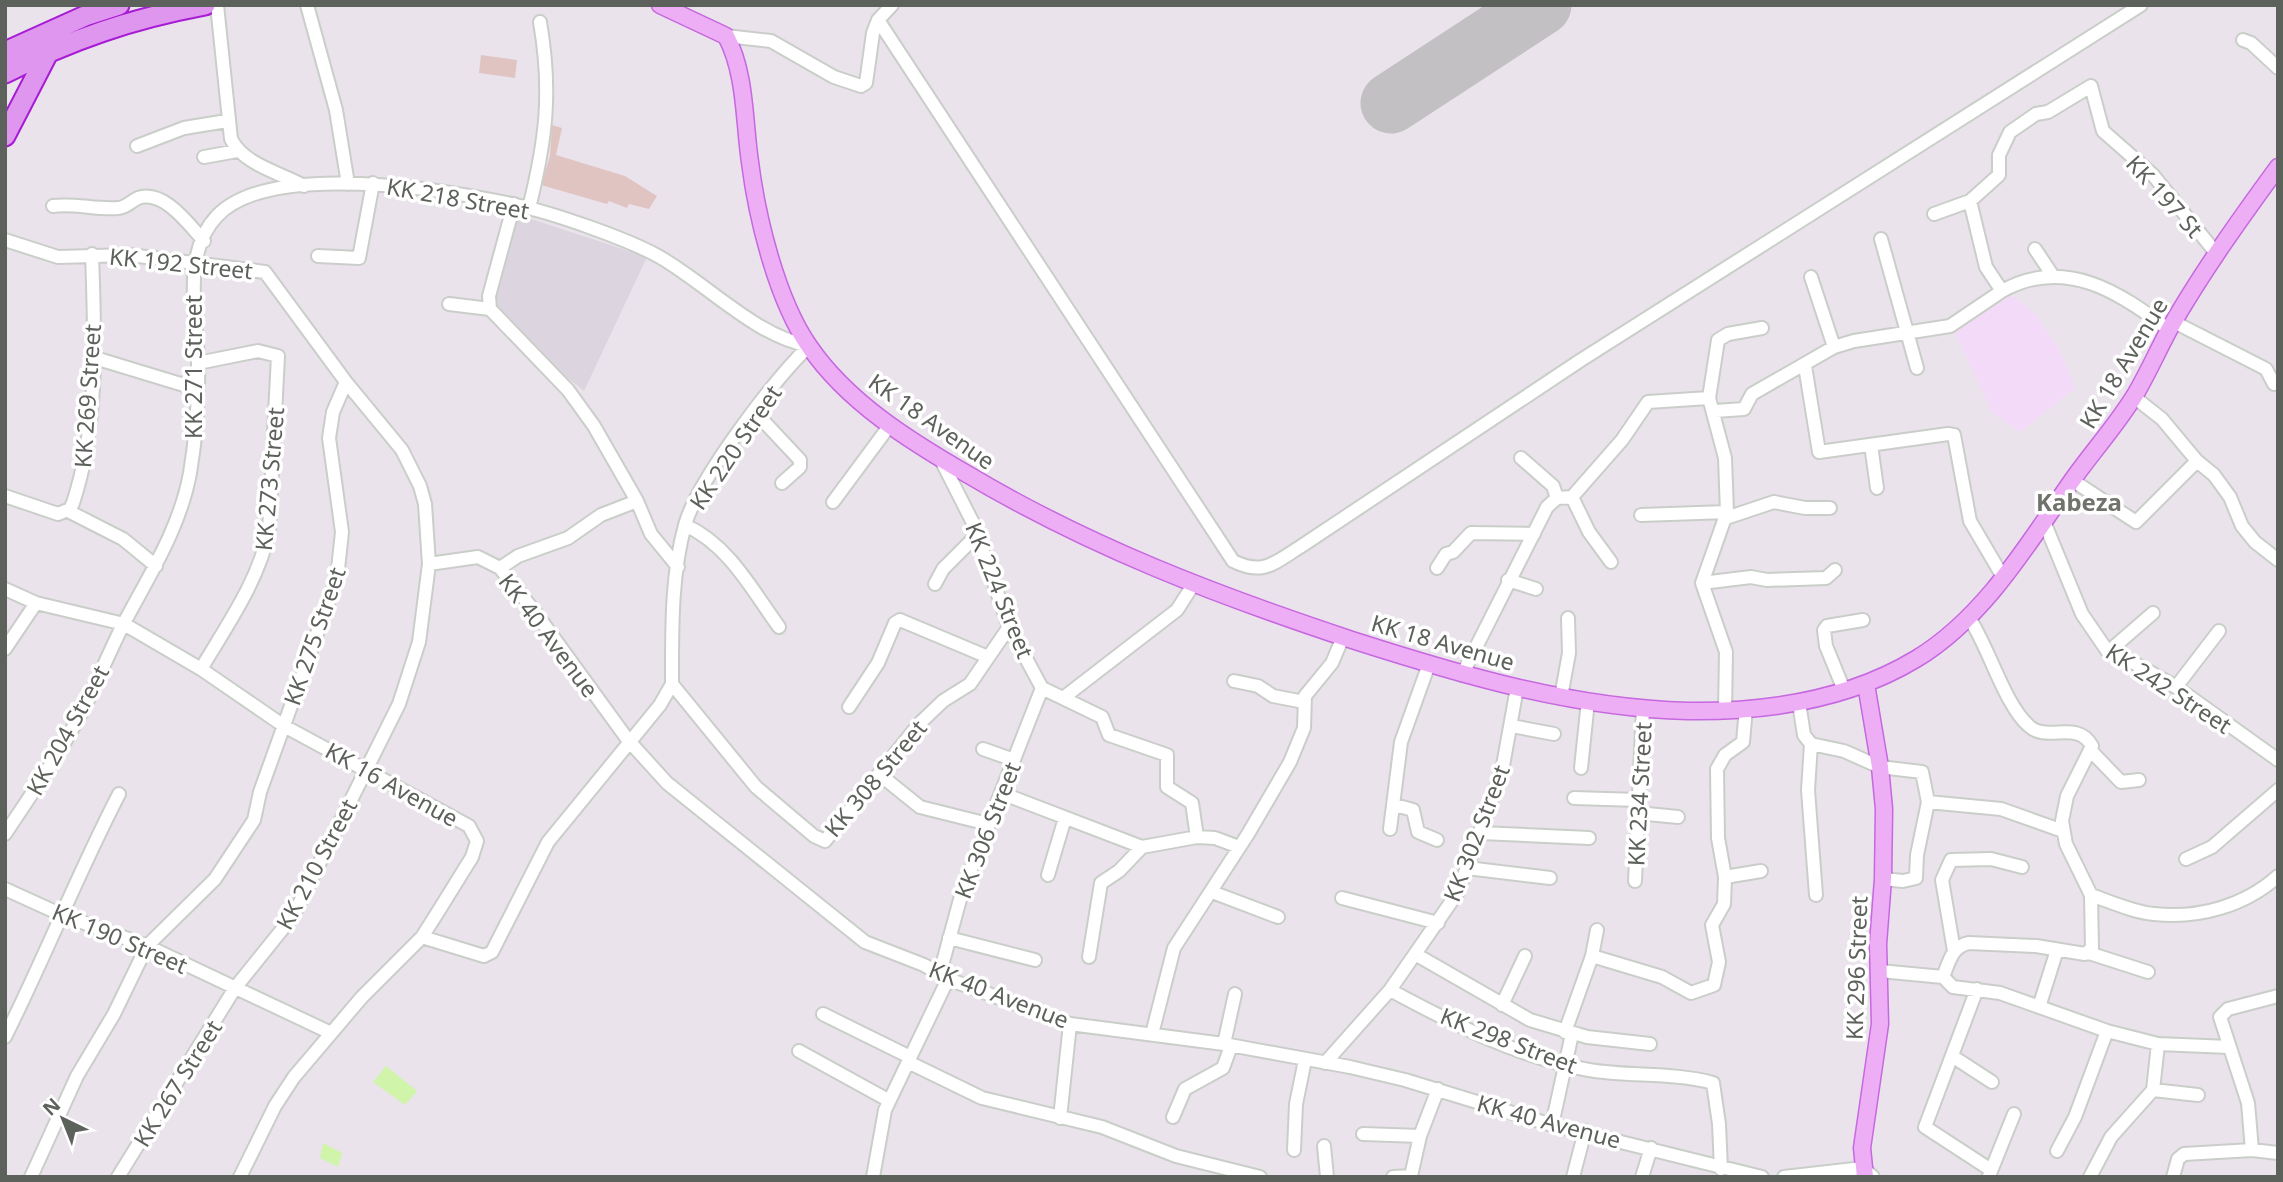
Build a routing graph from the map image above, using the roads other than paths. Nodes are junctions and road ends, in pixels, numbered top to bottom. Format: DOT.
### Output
graph roads {
  1 [pos="119,5"];
  2 [pos="205,5"];
  3 [pos="217,5"];
  4 [pos="307,5"];
  5 [pos="660,5"];
  6 [pos="892,5"];
  7 [pos="2141,5"];
  8 [pos="878,20"];
  9 [pos="540,22"];
  10 [pos="726,36"];
  11 [pos="2243,40"];
  12 [pos="48,51"];
  13 [pos="5,52"];
  14 [pos="2278,68"];
  15 [pos="5,73"];
  16 [pos="227,121"];
  17 [pos="5,136"];
  18 [pos="137,146"];
  19 [pos="237,151"];
  20 [pos="204,158"];
  21 [pos="2278,167"];
  22 [pos="373,183"];
  23 [pos="348,184"];
  24 [pos="304,186"];
  25 [pos="1970,201"];
  26 [pos="514,204"];
  27 [pos="53,206"];
  28 [pos="529,208"];
  29 [pos="1934,214"];
  30 [pos="1881,239"];
  31 [pos="5,240"];
  32 [pos="204,241"];
  33 [pos="2035,249"];
  34 [pos="2216,253"];
  35 [pos="92,254"];
  36 [pos="318,256"];
  37 [pos="195,263"];
  38 [pos="2053,276"];
  39 [pos="1811,277"];
  40 [pos="2002,291"];
  41 [pos="449,304"];
  42 [pos="490,309"];
  43 [pos="2172,326"];
  44 [pos="1762,328"];
  45 [pos="1908,333"];
  46 [pos="809,346"];
  47 [pos="1834,347"];
  48 [pos="95,358"];
  49 [pos="198,363"];
  50 [pos="1805,366"];
  51 [pos="1917,368"];
  52 [pos="346,382"];
  53 [pos="2274,384"];
  54 [pos="197,389"];
  55 [pos="2134,397"];
  56 [pos="1709,398"];
  57 [pos="754,411"];
  58 [pos="1715,411"];
  59 [pos="890,425"];
  60 [pos="1871,445"];
  61 [pos="1521,457"];
  62 [pos="942,460"];
  63 [pos="2197,461"];
  64 [pos="2072,480"];
  65 [pos="782,483"];
  66 [pos="1877,488"];
  67 [pos="5,496"];
  68 [pos="1572,497"];
  69 [pos="1557,498"];
  70 [pos="637,501"];
  71 [pos="833,502"];
  72 [pos="1830,508"];
  73 [pos="68,511"];
  74 [pos="1727,515"];
  75 [pos="1641,516"];
  76 [pos="2045,524"];
  77 [pos="685,525"];
  78 [pos="977,534"];
  79 [pos="1534,534"];
  80 [pos="2278,560"];
  81 [pos="1611,562"];
  82 [pos="429,564"];
  83 [pos="156,566"];
  84 [pos="678,567"];
  85 [pos="500,568"];
  86 [pos="1437,568"];
  87 [pos="1835,570"];
  88 [pos="2003,577"];
  89 [pos="1508,580"];
  90 [pos="1702,583"];
  91 [pos="935,584"];
  92 [pos="1193,585"];
  93 [pos="5,589"];
  94 [pos="1536,589"];
  95 [pos="36,603"];
  96 [pos="2153,613"];
  97 [pos="1968,616"];
  98 [pos="1568,618"];
  99 [pos="1863,620"];
  100 [pos="124,624"];
  101 [pos="779,627"];
  102 [pos="1010,627"];
  103 [pos="2219,631"];
  104 [pos="1343,637"];
  105 [pos="5,649"];
  106 [pos="2108,652"];
  107 [pos="988,657"];
  108 [pos="1429,664"];
  109 [pos="201,669"];
  110 [pos="1462,674"];
  111 [pos="1234,681"];
  112 [pos="671,684"];
  113 [pos="1866,684"];
  114 [pos="2176,687"];
  115 [pos="1042,688"];
  116 [pos="1517,688"];
  117 [pos="1844,691"];
  118 [pos="1561,697"];
  119 [pos="1063,698"];
  120 [pos="1588,701"];
  121 [pos="1304,702"];
  122 [pos="1799,703"];
  123 [pos="849,707"];
  124 [pos="1643,708"];
  125 [pos="1746,708"];
  126 [pos="1725,710"];
  127 [pos="284,726"];
  128 [pos="1512,726"];
  129 [pos="1554,734"];
  130 [pos="628,740"];
  131 [pos="1811,744"];
  132 [pos="983,749"];
  133 [pos="2091,751"];
  134 [pos="1014,760"];
  135 [pos="2278,760"];
  136 [pos="1880,767"];
  137 [pos="365,768"];
  138 [pos="1581,768"];
  139 [pos="879,774"];
  140 [pos="2139,780"];
  141 [pos="2278,790"];
  142 [pos="1001,793"];
  143 [pos="119,794"];
  144 [pos="1574,798"];
  145 [pos="1928,802"];
  146 [pos="1395,805"];
  147 [pos="1637,806"];
  148 [pos="1678,817"];
  149 [pos="1065,818"];
  150 [pos="988,824"];
  151 [pos="1390,829"];
  152 [pos="2063,831"];
  153 [pos="1481,833"];
  154 [pos="5,834"];
  155 [pos="1197,837"];
  156 [pos="1589,838"];
  157 [pos="1437,840"];
  158 [pos="1142,847"];
  159 [pos="1239,847"];
  160 [pos="2186,859"];
  161 [pos="2022,867"];
  162 [pos="1467,868"];
  163 [pos="1761,871"];
  164 [pos="1048,875"];
  165 [pos="2278,876"];
  166 [pos="1725,877"];
  167 [pos="1550,878"];
  168 [pos="1916,878"];
  169 [pos="1883,879"];
  170 [pos="1942,880"];
  171 [pos="1634,881"];
  172 [pos="5,889"];
  173 [pos="1212,892"];
  174 [pos="1816,895"];
  175 [pos="2091,895"];
  176 [pos="1342,898"];
  177 [pos="60,914"];
  178 [pos="1278,917"];
  179 [pos="1438,923"];
  180 [pos="1597,930"];
  181 [pos="422,937"];
  182 [pos="949,939"];
  183 [pos="146,946"];
  184 [pos="2057,950"];
  185 [pos="1954,951"];
  186 [pos="2089,953"];
  187 [pos="1415,954"];
  188 [pos="1525,956"];
  189 [pos="1592,956"];
  190 [pos="1089,957"];
  191 [pos="1035,960"];
  192 [pos="1880,971"];
  193 [pos="2148,972"];
  194 [pos="944,976"];
  195 [pos="1943,977"];
  196 [pos="235,988"];
  197 [pos="1977,989"];
  198 [pos="1390,990"];
  199 [pos="1235,994"];
  200 [pos="2278,996"];
  201 [pos="1502,1005"];
  202 [pos="2039,1007"];
  203 [pos="823,1014"];
  204 [pos="1070,1024"];
  205 [pos="2107,1031"];
  206 [pos="331,1033"];
  207 [pos="1569,1033"];
  208 [pos="1152,1034"];
  209 [pos="5,1037"];
  210 [pos="1650,1044"];
  211 [pos="2158,1044"];
  212 [pos="1227,1045"];
  213 [pos="2229,1047"];
  214 [pos="799,1051"];
  215 [pos="1952,1056"];
  216 [pos="909,1059"];
  217 [pos="1306,1060"];
  218 [pos="1325,1063"];
  219 [pos="1565,1064"];
  220 [pos="1992,1082"];
  221 [pos="1438,1089"];
  222 [pos="2153,1090"];
  223 [pos="2198,1095"];
  224 [pos="888,1100"];
  225 [pos="2014,1114"];
  226 [pos="1173,1117"];
  227 [pos="1060,1118"];
  228 [pos="1552,1125"];
  229 [pos="1585,1131"];
  230 [pos="1363,1134"];
  231 [pos="1420,1136"];
  232 [pos="1324,1146"];
  233 [pos="1651,1148"];
  234 [pos="1294,1150"];
  235 [pos="2252,1150"];
  236 [pos="2057,1151"];
  237 [pos="2278,1153"];
  238 [pos="1721,1169"];
  239 [pos="1867,1174"];
  240 [pos="1990,1174"];
  241 [pos="120,1176"];
  242 [pos="1411,1176"];
  243 [pos="31,1177"];
  244 [pos="240,1177"];
  245 [pos="873,1177"];
  246 [pos="1260,1177"];
  247 [pos="1327,1177"];
  248 [pos="1393,1177"];
  249 [pos="1573,1177"];
  250 [pos="1642,1177"];
  251 [pos="1762,1177"];
  252 [pos="1784,1177"];
  253 [pos="2090,1177"];
  254 [pos="2173,1177"];
  1 -- 13 [label="highway"];
  2 -- 12 [label="highway"];
  3 -- 16 [label="street"];
  4 -- 23 [label="street"];
  5 -- 10 [label="main road"];
  6 -- 8 [label="street"];
  7 -- 8 [label="street"];
  8 -- 10 [label="street"];
  9 -- 28 [label="street"];
  10 -- 46 [label="main road, KK 18 Avenue"];
  11 -- 14 [label="street"];
  12 -- 15 [label="highway"];
  12 -- 17 [label="highway"];
  16 -- 18 [label="street"];
  16 -- 19 [label="street"];
  19 -- 20 [label="street"];
  19 -- 24 [label="street"];
  21 -- 34 [label="main road, KK 18 Avenue"];
  22 -- 23 [label="street, KK 218 Street"];
  22 -- 26 [label="street, KK 218 Street"];
  22 -- 36 [label="street"];
  23 -- 24 [label="street, KK 218 Street"];
  24 -- 32 [label="street, KK 218 Street"];
  25 -- 29 [label="street"];
  25 -- 34 [label="street, KK 197 St"];
  25 -- 40 [label="street"];
  26 -- 28 [label="street, KK 218 Street"];
  26 -- 42 [label="street"];
  27 -- 32 [label="street"];
  28 -- 46 [label="street, KK 218 Street"];
  30 -- 45 [label="street"];
  31 -- 35 [label="street, KK 192 Street"];
  32 -- 37 [label="street, KK 218 Street"];
  33 -- 38 [label="street"];
  34 -- 43 [label="main road, KK 18 Avenue"];
  35 -- 37 [label="street, KK 192 Street"];
  35 -- 48 [label="street, KK 269 Street"];
  37 -- 49 [label="street, KK 271 Street"];
  37 -- 52 [label="street, KK 192 Street"];
  38 -- 40 [label="street"];
  38 -- 43 [label="street"];
  39 -- 47 [label="street"];
  40 -- 45 [label="street"];
  41 -- 42 [label="street"];
  42 -- 70 [label="street"];
  43 -- 53 [label="street"];
  43 -- 55 [label="main road, KK 18 Avenue"];
  44 -- 56 [label="street"];
  45 -- 47 [label="street"];
  45 -- 51 [label="street"];
  46 -- 57 [label="street, KK 220 Street"];
  46 -- 59 [label="main road, KK 18 Avenue"];
  47 -- 50 [label="street"];
  48 -- 54 [label="street"];
  48 -- 73 [label="street, KK 269 Street"];
  49 -- 54 [label="street, KK 271 Street"];
  49 -- 109 [label="street, KK 273 Street"];
  50 -- 58 [label="street"];
  50 -- 60 [label="street"];
  52 -- 82 [label="street, KK 192 Street"];
  52 -- 127 [label="street, KK 275 Street"];
  54 -- 83 [label="street, KK 271 Street"];
  55 -- 63 [label="street"];
  55 -- 64 [label="main road, KK 18 Avenue"];
  56 -- 58 [label="street"];
  56 -- 68 [label="street"];
  57 -- 65 [label="street"];
  57 -- 77 [label="street, KK 220 Street"];
  58 -- 74 [label="street"];
  59 -- 62 [label="main road, KK 18 Avenue"];
  59 -- 71 [label="street"];
  60 -- 66 [label="street"];
  60 -- 88 [label="street"];
  61 -- 69 [label="street"];
  62 -- 78 [label="street, KK 224 Street"];
  62 -- 92 [label="main road, KK 18 Avenue"];
  63 -- 64 [label="street"];
  63 -- 80 [label="street"];
  64 -- 76 [label="main road, KK 18 Avenue"];
  67 -- 73 [label="street"];
  68 -- 69 [label="street"];
  68 -- 81 [label="street"];
  69 -- 79 [label="street"];
  70 -- 84 [label="street"];
  70 -- 85 [label="street"];
  72 -- 74 [label="street"];
  73 -- 83 [label="street"];
  74 -- 75 [label="street"];
  74 -- 90 [label="street"];
  76 -- 88 [label="main road, KK 18 Avenue"];
  76 -- 106 [label="street, KK 242 Street"];
  77 -- 84 [label="street, KK 220 Street"];
  77 -- 101 [label="street"];
  78 -- 91 [label="street"];
  78 -- 102 [label="street, KK 224 Street"];
  79 -- 86 [label="street"];
  79 -- 89 [label="street"];
  82 -- 85 [label="street, KK 40 Avenue"];
  82 -- 137 [label="street, KK 210 Street"];
  83 -- 100 [label="street, KK 271 Street"];
  84 -- 112 [label="street, KK 220 Street"];
  85 -- 130 [label="street, KK 40 Avenue"];
  87 -- 90 [label="street"];
  88 -- 97 [label="main road, KK 18 Avenue"];
  89 -- 94 [label="street"];
  89 -- 110 [label="street"];
  90 -- 126 [label="street"];
  92 -- 104 [label="main road, KK 18 Avenue"];
  92 -- 119 [label="street"];
  93 -- 95 [label="street, KK 16 Avenue"];
  95 -- 100 [label="street, KK 16 Avenue"];
  95 -- 105 [label="street"];
  96 -- 106 [label="street"];
  97 -- 113 [label="main road, KK 18 Avenue"];
  97 -- 133 [label="street"];
  98 -- 118 [label="street"];
  99 -- 117 [label="street"];
  100 -- 109 [label="street, KK 16 Avenue"];
  100 -- 154 [label="street, KK 204 Street"];
  102 -- 107 [label="street, KK 308 Street"];
  102 -- 115 [label="street, KK 224 Street"];
  103 -- 114 [label="street"];
  104 -- 108 [label="main road, KK 18 Avenue"];
  104 -- 121 [label="street"];
  106 -- 114 [label="street, KK 242 Street"];
  107 -- 123 [label="street"];
  107 -- 139 [label="street, KK 308 Street"];
  108 -- 110 [label="main road, KK 18 Avenue"];
  108 -- 146 [label="street"];
  109 -- 127 [label="street, KK 16 Avenue"];
  110 -- 116 [label="main road, KK 18 Avenue"];
  111 -- 121 [label="street"];
  112 -- 130 [label="street"];
  112 -- 139 [label="street, KK 308 Street"];
  113 -- 117 [label="main road, KK 18 Avenue"];
  113 -- 136 [label="main road"];
  114 -- 135 [label="street, KK 242 Street"];
  115 -- 119 [label="street"];
  115 -- 134 [label="street, KK 306 Street"];
  116 -- 118 [label="main road, KK 18 Avenue"];
  116 -- 128 [label="street, KK 302 Street"];
  117 -- 122 [label="main road, KK 18 Avenue"];
  118 -- 120 [label="main road, KK 18 Avenue"];
  119 -- 155 [label="street"];
  120 -- 124 [label="main road, KK 18 Avenue"];
  120 -- 138 [label="street"];
  121 -- 159 [label="street"];
  122 -- 125 [label="main road, KK 18 Avenue"];
  122 -- 131 [label="street"];
  124 -- 126 [label="main road, KK 18 Avenue"];
  124 -- 147 [label="street, KK 234 Street"];
  125 -- 126 [label="main road, KK 18 Avenue"];
  125 -- 166 [label="street"];
  127 -- 137 [label="street, KK 16 Avenue"];
  127 -- 183 [label="street, KK 275 Street"];
  128 -- 129 [label="street"];
  128 -- 153 [label="street, KK 302 Street"];
  130 -- 181 [label="street"];
  130 -- 194 [label="street, KK 40 Avenue"];
  131 -- 136 [label="street"];
  131 -- 174 [label="street"];
  132 -- 134 [label="street"];
  133 -- 140 [label="street"];
  133 -- 152 [label="street"];
  134 -- 142 [label="street, KK 306 Street"];
  136 -- 145 [label="street"];
  136 -- 169 [label="main road"];
  137 -- 181 [label="street, KK 16 Avenue"];
  137 -- 196 [label="street, KK 210 Street"];
  139 -- 150 [label="street"];
  141 -- 160 [label="street"];
  142 -- 149 [label="street"];
  142 -- 150 [label="street, KK 306 Street"];
  143 -- 177 [label="street"];
  144 -- 147 [label="street"];
  145 -- 152 [label="street"];
  145 -- 168 [label="street"];
  146 -- 151 [label="street"];
  146 -- 157 [label="street"];
  147 -- 148 [label="street"];
  147 -- 171 [label="street, KK 234 Street"];
  149 -- 158 [label="street"];
  149 -- 164 [label="street"];
  150 -- 182 [label="street, KK 306 Street"];
  152 -- 175 [label="street"];
  153 -- 156 [label="street"];
  153 -- 162 [label="street, KK 302 Street"];
  155 -- 158 [label="street"];
  155 -- 159 [label="street"];
  158 -- 190 [label="street"];
  159 -- 173 [label="street"];
  161 -- 170 [label="street"];
  162 -- 167 [label="street"];
  162 -- 179 [label="street, KK 302 Street"];
  163 -- 166 [label="street"];
  165 -- 175 [label="street"];
  166 -- 189 [label="street"];
  168 -- 169 [label="street, KK 296 Street"];
  168 -- 170 [label="street, KK 296 Street"];
  169 -- 192 [label="main road, KK 296 Street"];
  170 -- 185 [label="street"];
  172 -- 177 [label="street, KK 190 Street"];
  173 -- 178 [label="street"];
  173 -- 208 [label="street"];
  175 -- 186 [label="street"];
  176 -- 179 [label="street"];
  177 -- 183 [label="street, KK 190 Street"];
  177 -- 209 [label="street"];
  179 -- 187 [label="street, KK 302 Street"];
  180 -- 189 [label="street"];
  181 -- 206 [label="street, KK 16 Avenue"];
  182 -- 191 [label="street"];
  182 -- 194 [label="street, KK 306 Street"];
  183 -- 196 [label="street, KK 190 Street"];
  183 -- 243 [label="street"];
  184 -- 185 [label="street"];
  184 -- 186 [label="street"];
  184 -- 202 [label="street"];
  185 -- 195 [label="street"];
  186 -- 193 [label="street"];
  187 -- 198 [label="street, KK 302 Street"];
  187 -- 201 [label="street"];
  188 -- 201 [label="street"];
  189 -- 207 [label="street"];
  192 -- 195 [label="street"];
  192 -- 239 [label="main road, KK 296 Street"];
  194 -- 204 [label="street, KK 40 Avenue"];
  194 -- 216 [label="street, KK 306 Street"];
  195 -- 197 [label="street"];
  196 -- 206 [label="street, KK 190 Street"];
  196 -- 241 [label="street, KK 267 Street"];
  197 -- 202 [label="street"];
  197 -- 215 [label="street"];
  198 -- 218 [label="street, KK 302 Street"];
  198 -- 219 [label="street, KK 298 Street"];
  199 -- 212 [label="street"];
  200 -- 213 [label="street"];
  201 -- 207 [label="street"];
  202 -- 205 [label="street"];
  203 -- 216 [label="street"];
  204 -- 208 [label="street, KK 40 Avenue"];
  204 -- 227 [label="street"];
  205 -- 211 [label="street"];
  205 -- 236 [label="street"];
  206 -- 244 [label="street, KK 16 Avenue"];
  207 -- 210 [label="street"];
  207 -- 219 [label="street"];
  208 -- 212 [label="street, KK 40 Avenue"];
  211 -- 213 [label="street"];
  211 -- 222 [label="street"];
  212 -- 217 [label="street, KK 40 Avenue"];
  212 -- 226 [label="street"];
  213 -- 235 [label="street"];
  214 -- 224 [label="street"];
  215 -- 220 [label="street"];
  215 -- 240 [label="street"];
  216 -- 224 [label="street, KK 306 Street"];
  216 -- 227 [label="street"];
  217 -- 218 [label="street, KK 40 Avenue"];
  217 -- 234 [label="street"];
  218 -- 221 [label="street, KK 40 Avenue"];
  219 -- 228 [label="street"];
  219 -- 238 [label="street, KK 298 Street"];
  221 -- 228 [label="street, KK 40 Avenue"];
  221 -- 231 [label="street"];
  222 -- 223 [label="street"];
  222 -- 253 [label="street"];
  224 -- 245 [label="street, KK 306 Street"];
  225 -- 240 [label="street"];
  227 -- 246 [label="street"];
  228 -- 229 [label="street, KK 40 Avenue"];
  229 -- 233 [label="street, KK 40 Avenue"];
  229 -- 249 [label="street"];
  230 -- 231 [label="street"];
  231 -- 242 [label="street"];
  232 -- 247 [label="street"];
  233 -- 238 [label="street, KK 40 Avenue"];
  233 -- 250 [label="street"];
  235 -- 237 [label="street"];
  235 -- 254 [label="street"];
  238 -- 251 [label="street, KK 40 Avenue"];
  239 -- 252 [label="street"];
  242 -- 248 [label="street"];
}
